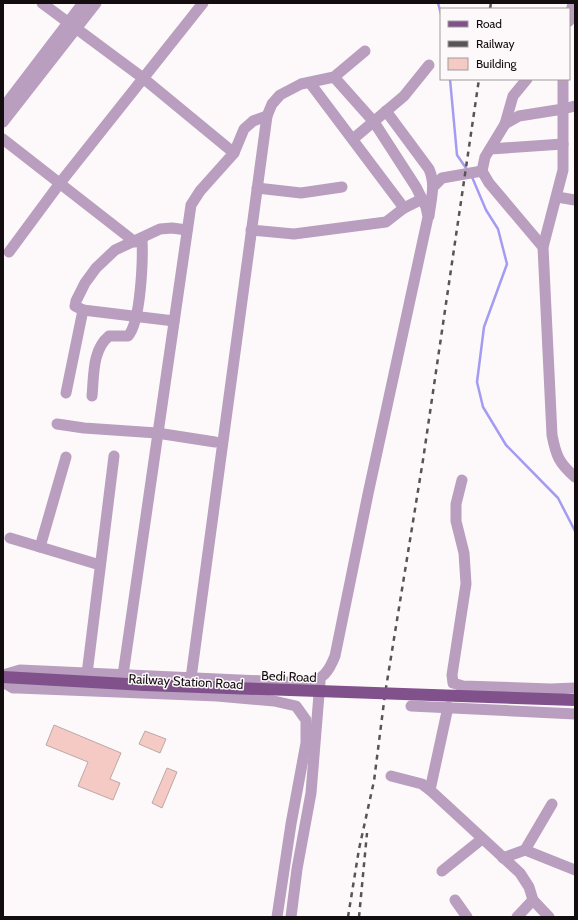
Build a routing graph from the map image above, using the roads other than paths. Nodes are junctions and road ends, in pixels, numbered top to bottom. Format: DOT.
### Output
graph roads {
  1 [pos="42,3"];
  2 [pos="83,3"];
  3 [pos="96,3"];
  4 [pos="203,3"];
  5 [pos="574,3"];
  6 [pos="570,17"];
  7 [pos="73,25"];
  8 [pos="365,51"];
  9 [pos="429,65"];
  10 [pos="334,77"];
  11 [pos="143,78"];
  12 [pos="527,80"];
  13 [pos="563,80"];
  14 [pos="310,83"];
  15 [pos="575,106"];
  16 [pos="3,108"];
  17 [pos="563,109"];
  18 [pos="386,111"];
  19 [pos="266,116"];
  20 [pos="3,122"];
  21 [pos="374,122"];
  22 [pos="505,124"];
  23 [pos="3,139"];
  24 [pos="354,139"];
  25 [pos="563,144"];
  26 [pos="3,147"];
  27 [pos="490,149"];
  28 [pos="234,153"];
  29 [pos="482,171"];
  30 [pos="58,186"];
  31 [pos="434,186"];
  32 [pos="342,187"];
  33 [pos="257,188"];
  34 [pos="557,197"];
  35 [pos="422,199"];
  36 [pos="575,200"];
  37 [pos="404,208"];
  38 [pos="428,217"];
  39 [pos="187,230"];
  40 [pos="252,230"];
  41 [pos="135,241"];
  42 [pos="543,247"];
  43 [pos="8,252"];
  44 [pos="76,308"];
  45 [pos="136,316"];
  46 [pos="174,320"];
  47 [pos="66,393"];
  48 [pos="92,396"];
  49 [pos="57,424"];
  50 [pos="157,434"];
  51 [pos="216,442"];
  52 [pos="114,456"];
  53 [pos="66,457"];
  54 [pos="575,477"];
  55 [pos="462,480"];
  56 [pos="10,538"];
  57 [pos="40,547"];
  58 [pos="100,565"];
  59 [pos="86,674"];
  60 [pos="123,675"];
  61 [pos="3,676"];
  62 [pos="191,678"];
  63 [pos="320,680"];
  64 [pos="3,682"];
  65 [pos="575,688"];
  66 [pos="575,700"];
  67 [pos="411,706"];
  68 [pos="448,707"];
  69 [pos="575,714"];
  70 [pos="391,776"];
  71 [pos="430,790"];
  72 [pos="552,804"];
  73 [pos="482,839"];
  74 [pos="526,850"];
  75 [pos="503,858"];
  76 [pos="575,870"];
  77 [pos="442,871"];
  78 [pos="455,900"];
  79 [pos="533,900"];
  80 [pos="278,917"];
  81 [pos="291,917"];
  82 [pos="467,917"];
  83 [pos="517,917"];
  84 [pos="549,917"];
  1 -- 7 [label="street"];
  2 -- 7 [label="street"];
  3 -- 7 [label="street"];
  4 -- 11 [label="street"];
  5 -- 6 [label="street"];
  7 -- 11 [label="street"];
  7 -- 16 [label="street"];
  7 -- 20 [label="street"];
  8 -- 10 [label="street"];
  9 -- 18 [label="street"];
  10 -- 14 [label="street"];
  10 -- 21 [label="street"];
  11 -- 28 [label="street"];
  11 -- 30 [label="street"];
  12 -- 22 [label="street"];
  13 -- 17 [label="street"];
  14 -- 19 [label="street"];
  14 -- 24 [label="street"];
  15 -- 17 [label="street"];
  17 -- 22 [label="street"];
  17 -- 25 [label="street"];
  18 -- 21 [label="street"];
  18 -- 31 [label="street"];
  19 -- 28 [label="street"];
  19 -- 33 [label="street"];
  21 -- 24 [label="street"];
  21 -- 35 [label="street"];
  22 -- 27 [label="street"];
  23 -- 30 [label="street"];
  24 -- 37 [label="street"];
  25 -- 27 [label="street"];
  25 -- 34 [label="street"];
  26 -- 30 [label="street"];
  27 -- 29 [label="street"];
  28 -- 39 [label="street"];
  29 -- 31 [label="street"];
  29 -- 42 [label="street"];
  30 -- 41 [label="street"];
  30 -- 43 [label="street"];
  31 -- 38 [label="street"];
  32 -- 33 [label="street"];
  33 -- 40 [label="street"];
  34 -- 36 [label="street"];
  34 -- 42 [label="street"];
  35 -- 37 [label="street"];
  35 -- 38 [label="street"];
  37 -- 40 [label="street"];
  38 -- 63 [label="street"];
  39 -- 41 [label="street"];
  39 -- 46 [label="street"];
  40 -- 62 [label="street"];
  41 -- 44 [label="street"];
  41 -- 45 [label="street"];
  42 -- 54 [label="street"];
  44 -- 45 [label="street"];
  44 -- 47 [label="street"];
  45 -- 46 [label="street"];
  45 -- 48 [label="street"];
  46 -- 50 [label="street"];
  49 -- 50 [label="street"];
  50 -- 51 [label="street"];
  50 -- 60 [label="street"];
  52 -- 58 [label="street"];
  53 -- 57 [label="street"];
  55 -- 65 [label="street"];
  56 -- 57 [label="street"];
  57 -- 58 [label="street"];
  58 -- 59 [label="street"];
  59 -- 60 [label="street"];
  59 -- 61 [label="street"];
  60 -- 62 [label="street"];
  61 -- 66 [label="main road, Bedi Road, bridge"];
  62 -- 63 [label="street"];
  63 -- 81 [label="street"];
  64 -- 80 [label="street, Railway Station Road"];
  67 -- 68 [label="street"];
  68 -- 69 [label="street"];
  68 -- 71 [label="street"];
  70 -- 71 [label="street"];
  71 -- 73 [label="street"];
  72 -- 74 [label="street"];
  73 -- 75 [label="street"];
  73 -- 77 [label="street"];
  74 -- 75 [label="street"];
  74 -- 76 [label="street"];
  75 -- 79 [label="street"];
  78 -- 82 [label="street"];
  79 -- 83 [label="street"];
  79 -- 84 [label="street"];
}
